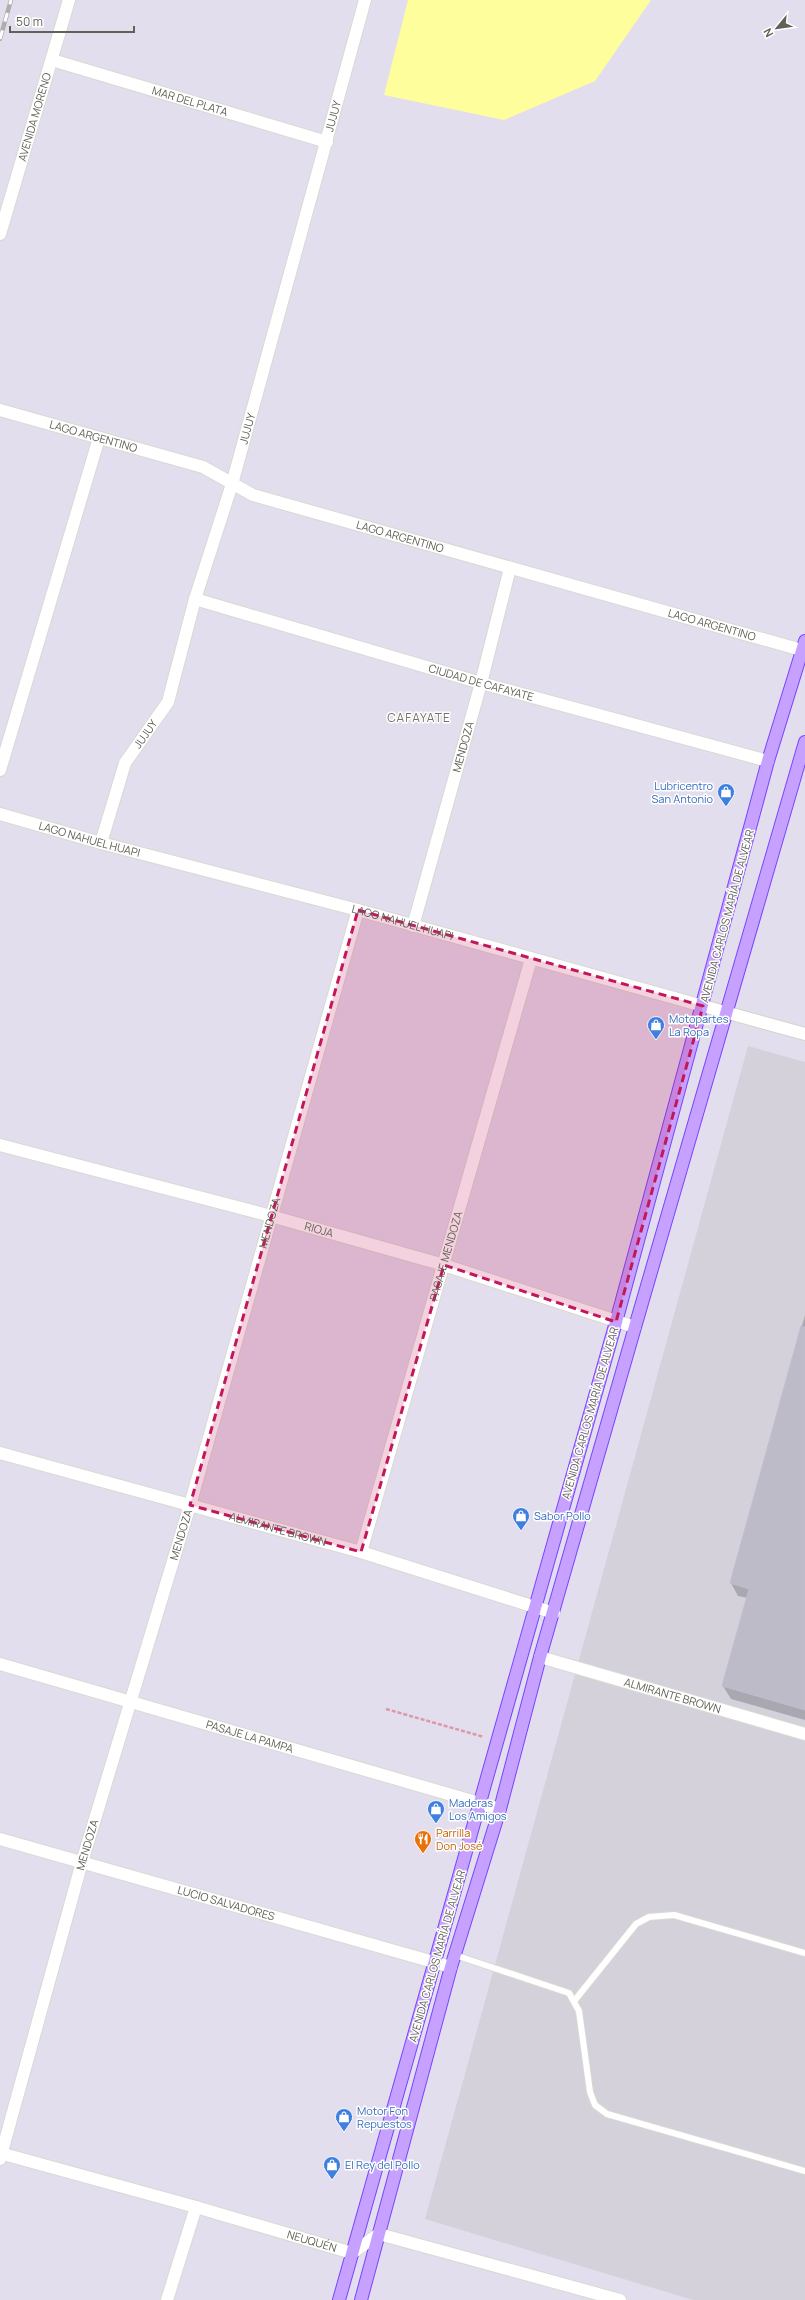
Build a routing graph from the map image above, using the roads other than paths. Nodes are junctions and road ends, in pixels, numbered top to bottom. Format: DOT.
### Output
graph roads {
  1 [pos="70,0"];
  2 [pos="365,0"];
  3 [pos="52,60"];
  4 [pos="327,142"];
  5 [pos="0,234"];
  6 [pos="0,410"];
  7 [pos="99,438"];
  8 [pos="232,484"];
  9 [pos="510,568"];
  10 [pos="195,599"];
  11 [pos="804,647"];
  12 [pos="481,683"];
  13 [pos="805,742"];
  14 [pos="768,761"];
  15 [pos="0,770"];
  16 [pos="0,814"];
  17 [pos="101,844"];
  18 [pos="358,910"];
  19 [pos="413,926"];
  20 [pos="530,959"];
  21 [pos="703,1006"];
  22 [pos="727,1012"];
  23 [pos="805,1034"];
  24 [pos="0,1145"];
  25 [pos="271,1216"];
  26 [pos="444,1265"];
  27 [pos="616,1322"];
  28 [pos="635,1327"];
  29 [pos="0,1453"];
  30 [pos="190,1505"];
  31 [pos="361,1552"];
  32 [pos="536,1607"];
  33 [pos="554,1613"];
  34 [pos="540,1657"];
  35 [pos="0,1664"];
  36 [pos="131,1702"];
  37 [pos="805,1734"];
  38 [pos="480,1803"];
  39 [pos="500,1809"];
  40 [pos="0,1839"];
  41 [pos="82,1862"];
  42 [pos="805,1953"];
  43 [pos="453,1961"];
  44 [pos="435,1962"];
  45 [pos="575,2000"];
  46 [pos="0,2155"];
  47 [pos="805,2171"];
  48 [pos="196,2207"];
  49 [pos="379,2234"];
  50 [pos="352,2253"];
  51 [pos="167,2300"];
  52 [pos="339,2300"];
  53 [pos="362,2300"];
  54 [pos="620,2300"];
  1 -- 3 [label="street, AVENIDA MORENO"];
  2 -- 4 [label="street, JUJUY"];
  3 -- 4 [label="street, MAR DEL PLATA"];
  3 -- 5 [label="street, AVENIDA MORENO"];
  4 -- 8 [label="street, JUJUY"];
  6 -- 7 [label="street, LAGO ARGENTINO"];
  7 -- 8 [label="street, LAGO ARGENTINO"];
  7 -- 15 [label="street"];
  8 -- 9 [label="street, LAGO ARGENTINO"];
  8 -- 10 [label="street, JUJUY"];
  9 -- 11 [label="street, LAGO ARGENTINO"];
  9 -- 12 [label="street, MENDOZA"];
  10 -- 12 [label="street, CIUDAD DE CAFAYATE"];
  10 -- 17 [label="street, JUJUY"];
  11 -- 14 [label="main road, AVENIDA CARLOS MARÍA DE ALVEAR"];
  12 -- 14 [label="street, CIUDAD DE CAFAYATE"];
  12 -- 19 [label="street, MENDOZA"];
  13 -- 22 [label="main road, AVENIDA CARLOS MARÍA DE ALVEAR"];
  14 -- 21 [label="main road, AVENIDA CARLOS MARÍA DE ALVEAR"];
  16 -- 17 [label="street, LAGO NAHUEL HUAPI"];
  17 -- 18 [label="street, LAGO NAHUEL HUAPI"];
  18 -- 19 [label="street, LAGO NAHUEL HUAPI"];
  18 -- 25 [label="street, MENDOZA"];
  19 -- 20 [label="street, LAGO NAHUEL HUAPI"];
  20 -- 21 [label="street, LAGO NAHUEL HUAPI"];
  20 -- 26 [label="street, PASAJE MENDOZA"];
  21 -- 22 [label="street, LAGO NAHUEL HUAPI"];
  21 -- 27 [label="main road, AVENIDA CARLOS MARÍA DE ALVEAR"];
  22 -- 23 [label="street, LAGO NAHUEL HUAPI"];
  22 -- 28 [label="main road, AVENIDA CARLOS MARÍA DE ALVEAR"];
  24 -- 25 [label="street, RIOJA"];
  25 -- 26 [label="street, RIOJA"];
  25 -- 30 [label="street, MENDOZA"];
  26 -- 27 [label="street, RIOJA"];
  26 -- 31 [label="street, PASAJE MENDOZA"];
  27 -- 28 [label="street, RIOJA"];
  27 -- 32 [label="main road, AVENIDA CARLOS MARÍA DE ALVEAR"];
  28 -- 33 [label="main road, AVENIDA CARLOS MARÍA DE ALVEAR"];
  29 -- 30 [label="street, ALMIRANTE BROWN"];
  30 -- 31 [label="street, ALMIRANTE BROWN"];
  30 -- 36 [label="street, MENDOZA"];
  31 -- 32 [label="street, ALMIRANTE BROWN"];
  32 -- 33 [label="street, ALMIRANTE BROWN"];
  32 -- 38 [label="main road, AVENIDA CARLOS MARÍA DE ALVEAR"];
  33 -- 34 [label="main road, AVENIDA CARLOS MARÍA DE ALVEAR"];
  34 -- 37 [label="street, ALMIRANTE BROWN"];
  34 -- 39 [label="main road, AVENIDA CARLOS MARÍA DE ALVEAR"];
  35 -- 36 [label="street, PASAJE LA PAMPA"];
  36 -- 38 [label="street, PASAJE LA PAMPA"];
  36 -- 41 [label="street, MENDOZA"];
  38 -- 39 [label="street, PASAJE LA PAMPA"];
  38 -- 44 [label="main road, AVENIDA CARLOS MARÍA DE ALVEAR"];
  39 -- 43 [label="main road, AVENIDA CARLOS MARÍA DE ALVEAR"];
  40 -- 41 [label="street, LUCIO SALVADORES"];
  41 -- 44 [label="street, LUCIO SALVADORES"];
  41 -- 46 [label="street, MENDOZA"];
  42 -- 45 [label="lane"];
  43 -- 44 [label="street, LUCIO SALVADORES"];
  43 -- 45 [label="lane"];
  43 -- 49 [label="main road, AVENIDA CARLOS MARÍA DE ALVEAR"];
  44 -- 50 [label="main road, AVENIDA CARLOS MARÍA DE ALVEAR"];
  45 -- 47 [label="lane"];
  46 -- 48 [label="street, NEUQUÉN"];
  48 -- 50 [label="street, NEUQUÉN"];
  48 -- 51 [label="street"];
  49 -- 50 [label="street, NEUQUÉN"];
  49 -- 53 [label="main road, AVENIDA CARLOS MARÍA DE ALVEAR"];
  49 -- 54 [label="street"];
  50 -- 52 [label="main road, AVENIDA CARLOS MARÍA DE ALVEAR"];
}
